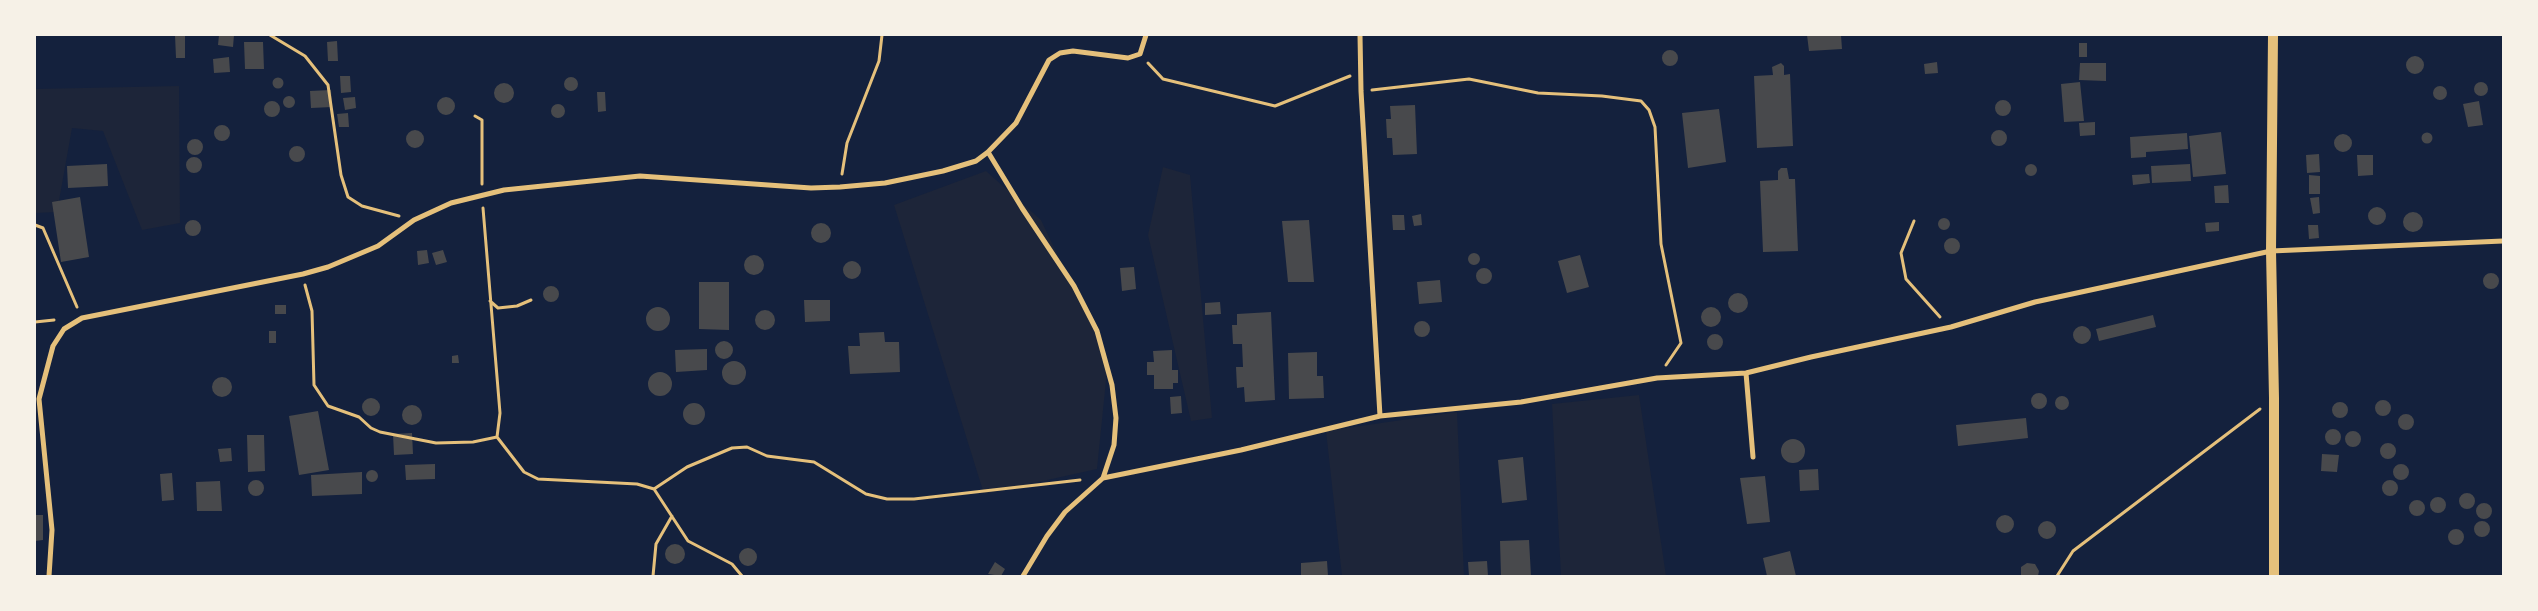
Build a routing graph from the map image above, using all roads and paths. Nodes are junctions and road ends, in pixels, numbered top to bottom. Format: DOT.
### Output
graph roads {
  1 [pos="270,35"];
  2 [pos="882,35"];
  3 [pos="1146,35"];
  4 [pos="1360,35"];
  5 [pos="2272,35"];
  6 [pos="1140,54"];
  7 [pos="1362,71"];
  8 [pos="1361,91"];
  9 [pos="475,116"];
  10 [pos="988,152"];
  11 [pos="840,187"];
  12 [pos="482,196"];
  13 [pos="414,220"];
  14 [pos="1914,221"];
  15 [pos="35,225"];
  16 [pos="2503,241"];
  17 [pos="2271,252"];
  18 [pos="303,274"];
  19 [pos="490,300"];
  20 [pos="531,300"];
  21 [pos="82,318"];
  22 [pos="1951,327"];
  23 [pos="1746,373"];
  24 [pos="1657,378"];
  25 [pos="2274,398"];
  26 [pos="1380,416"];
  27 [pos="497,437"];
  28 [pos="1752,457"];
  29 [pos="1103,478"];
  30 [pos="654,488"];
  31 [pos="672,516"];
  32 [pos="49,576"];
  33 [pos="653,576"];
  34 [pos="742,576"];
  35 [pos="1023,576"];
  36 [pos="2056,576"];
  37 [pos="2274,576"];
  1 -- 13 [label="path"];
  2 -- 11 [label="path"];
  3 -- 6 [label="street"];
  4 -- 7 [label="street"];
  5 -- 17 [label="main road"];
  6 -- 7 [label="path"];
  6 -- 10 [label="street"];
  7 -- 8 [label="street"];
  8 -- 24 [label="path"];
  8 -- 26 [label="street"];
  9 -- 12 [label="path"];
  10 -- 11 [label="street"];
  10 -- 29 [label="street"];
  11 -- 12 [label="street"];
  12 -- 13 [label="street"];
  12 -- 19 [label="path"];
  13 -- 18 [label="street"];
  14 -- 22 [label="path"];
  15 -- 21 [label="path"];
  16 -- 17 [label="street"];
  17 -- 22 [label="street"];
  17 -- 25 [label="main road"];
  18 -- 21 [label="street"];
  18 -- 27 [label="path"];
  19 -- 20 [label="path"];
  19 -- 27 [label="path"];
  21 -- 32 [label="street"];
  22 -- 23 [label="street"];
  23 -- 24 [label="street"];
  23 -- 28 [label="street"];
  24 -- 26 [label="street"];
  25 -- 36 [label="path"];
  25 -- 37 [label="main road"];
  26 -- 29 [label="street"];
  27 -- 30 [label="path"];
  29 -- 30 [label="path"];
  29 -- 35 [label="street"];
  30 -- 31 [label="path"];
  31 -- 33 [label="path"];
  31 -- 34 [label="path"];
}
